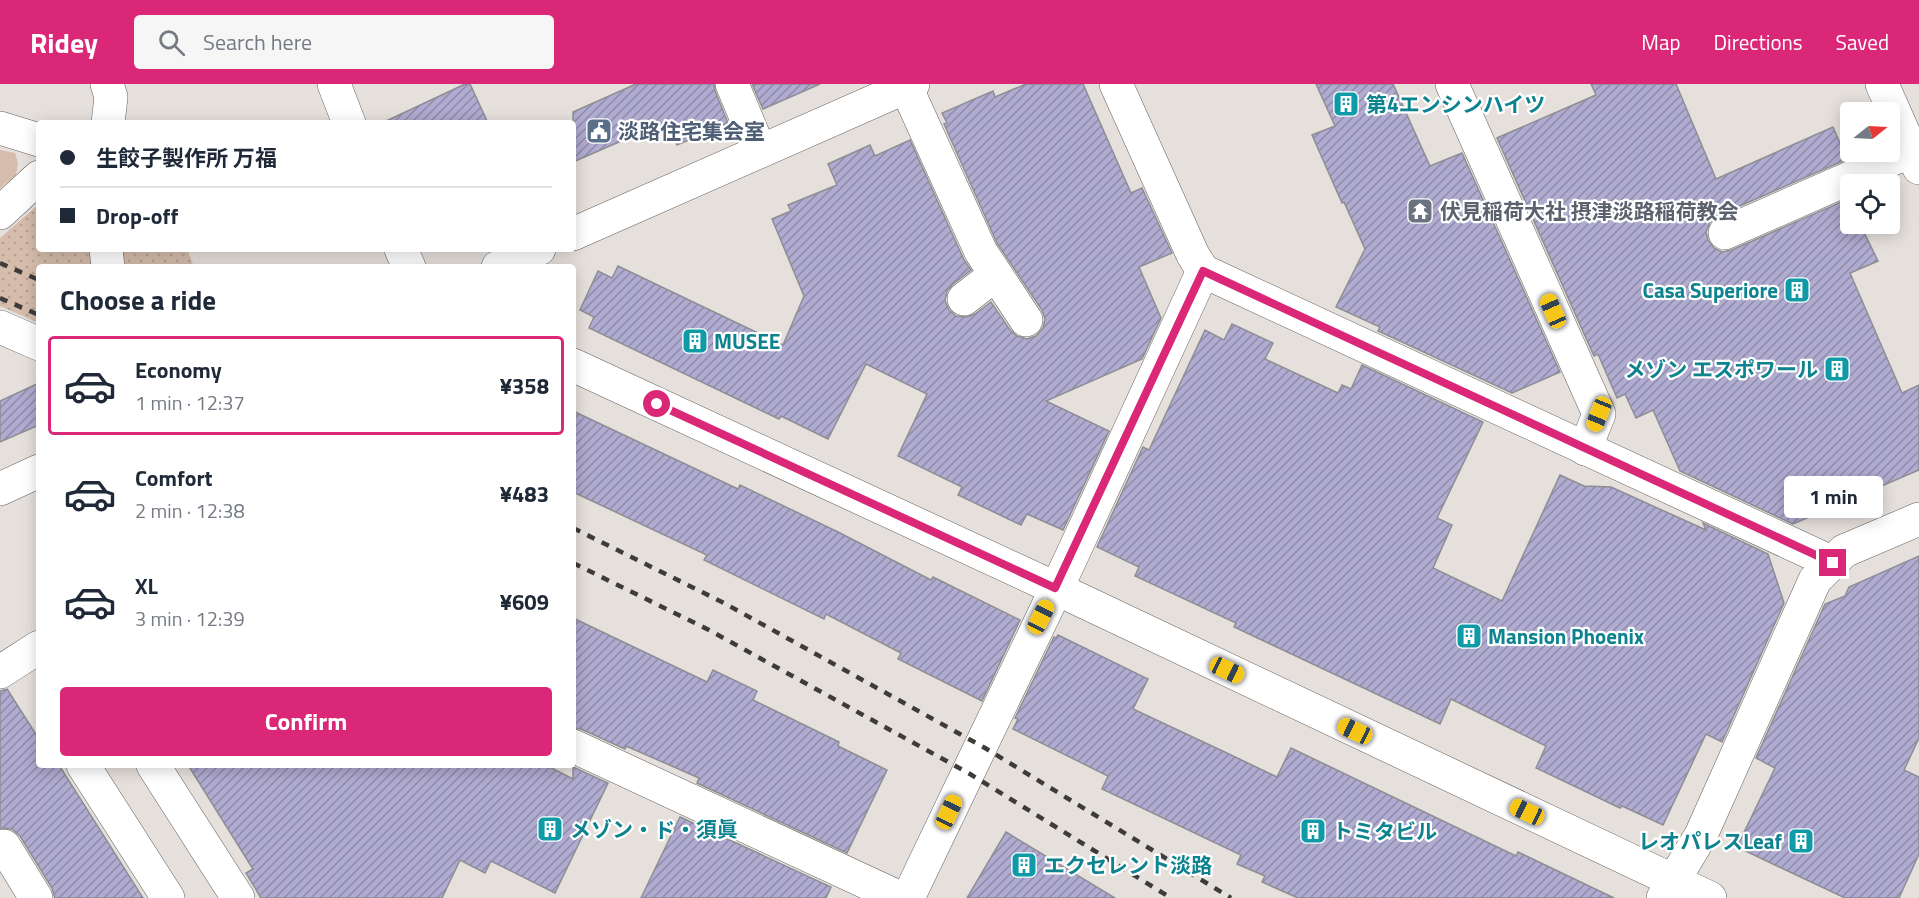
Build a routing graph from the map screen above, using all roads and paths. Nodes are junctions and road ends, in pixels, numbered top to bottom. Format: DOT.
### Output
graph roads {
  1 [pos="107,84"];
  2 [pos="334,84"];
  3 [pos="732,84"];
  4 [pos="1116,84"];
  5 [pos="1452,84"];
  6 [pos="1882,84"];
  7 [pos="910,86"];
  8 [pos="108,120"];
  9 [pos="348,120"];
  10 [pos="0,128"];
  11 [pos="36,139"];
  12 [pos="760,151"];
  13 [pos="1915,159"];
  14 [pos="36,180"];
  15 [pos="0,213"];
  16 [pos="576,233"];
  17 [pos="1725,233"];
  18 [pos="531,252"];
  19 [pos="505,264"];
  20 [pos="1203,271"];
  21 [pos="995,275"];
  22 [pos="963,299"];
  23 [pos="1026,320"];
  24 [pos="0,327"];
  25 [pos="36,343"];
  26 [pos="576,366"];
  27 [pos="1585,449"];
  28 [pos="36,472"];
  29 [pos="0,489"];
  30 [pos="1919,519"];
  31 [pos="1833,563"];
  32 [pos="1055,588"];
  33 [pos="36,649"];
  34 [pos="0,672"];
  35 [pos="576,747"];
  36 [pos="85,768"];
  37 [pos="155,768"];
  38 [pos="4,846"];
  39 [pos="1667,889"];
  40 [pos="36,898"];
  41 [pos="168,898"];
  42 [pos="238,898"];
  43 [pos="900,898"];
  44 [pos="908,898"];
  45 [pos="1710,898"];
  1 -- 8 [label="street"];
  2 -- 9 [label="street"];
  3 -- 12 [label="street"];
  4 -- 20 [label="street"];
  5 -- 27 [label="street"];
  6 -- 13 [label="street"];
  7 -- 12 [label="street"];
  7 -- 21 [label="street"];
  10 -- 11 [label="street"];
  12 -- 16 [label="street"];
  13 -- 17 [label="street"];
  14 -- 15 [label="street"];
  18 -- 19 [label="street"];
  20 -- 27 [label="street"];
  20 -- 32 [label="street"];
  21 -- 22 [label="street"];
  21 -- 23 [label="street"];
  24 -- 25 [label="street"];
  26 -- 32 [label="street"];
  27 -- 31 [label="street"];
  28 -- 29 [label="street"];
  30 -- 31 [label="street"];
  31 -- 39 [label="street"];
  32 -- 39 [label="street"];
  32 -- 44 [label="street"];
  33 -- 34 [label="street"];
  35 -- 43 [label="street"];
  36 -- 41 [label="street"];
  37 -- 42 [label="street"];
  38 -- 40 [label="street"];
  39 -- 45 [label="street"];
}
